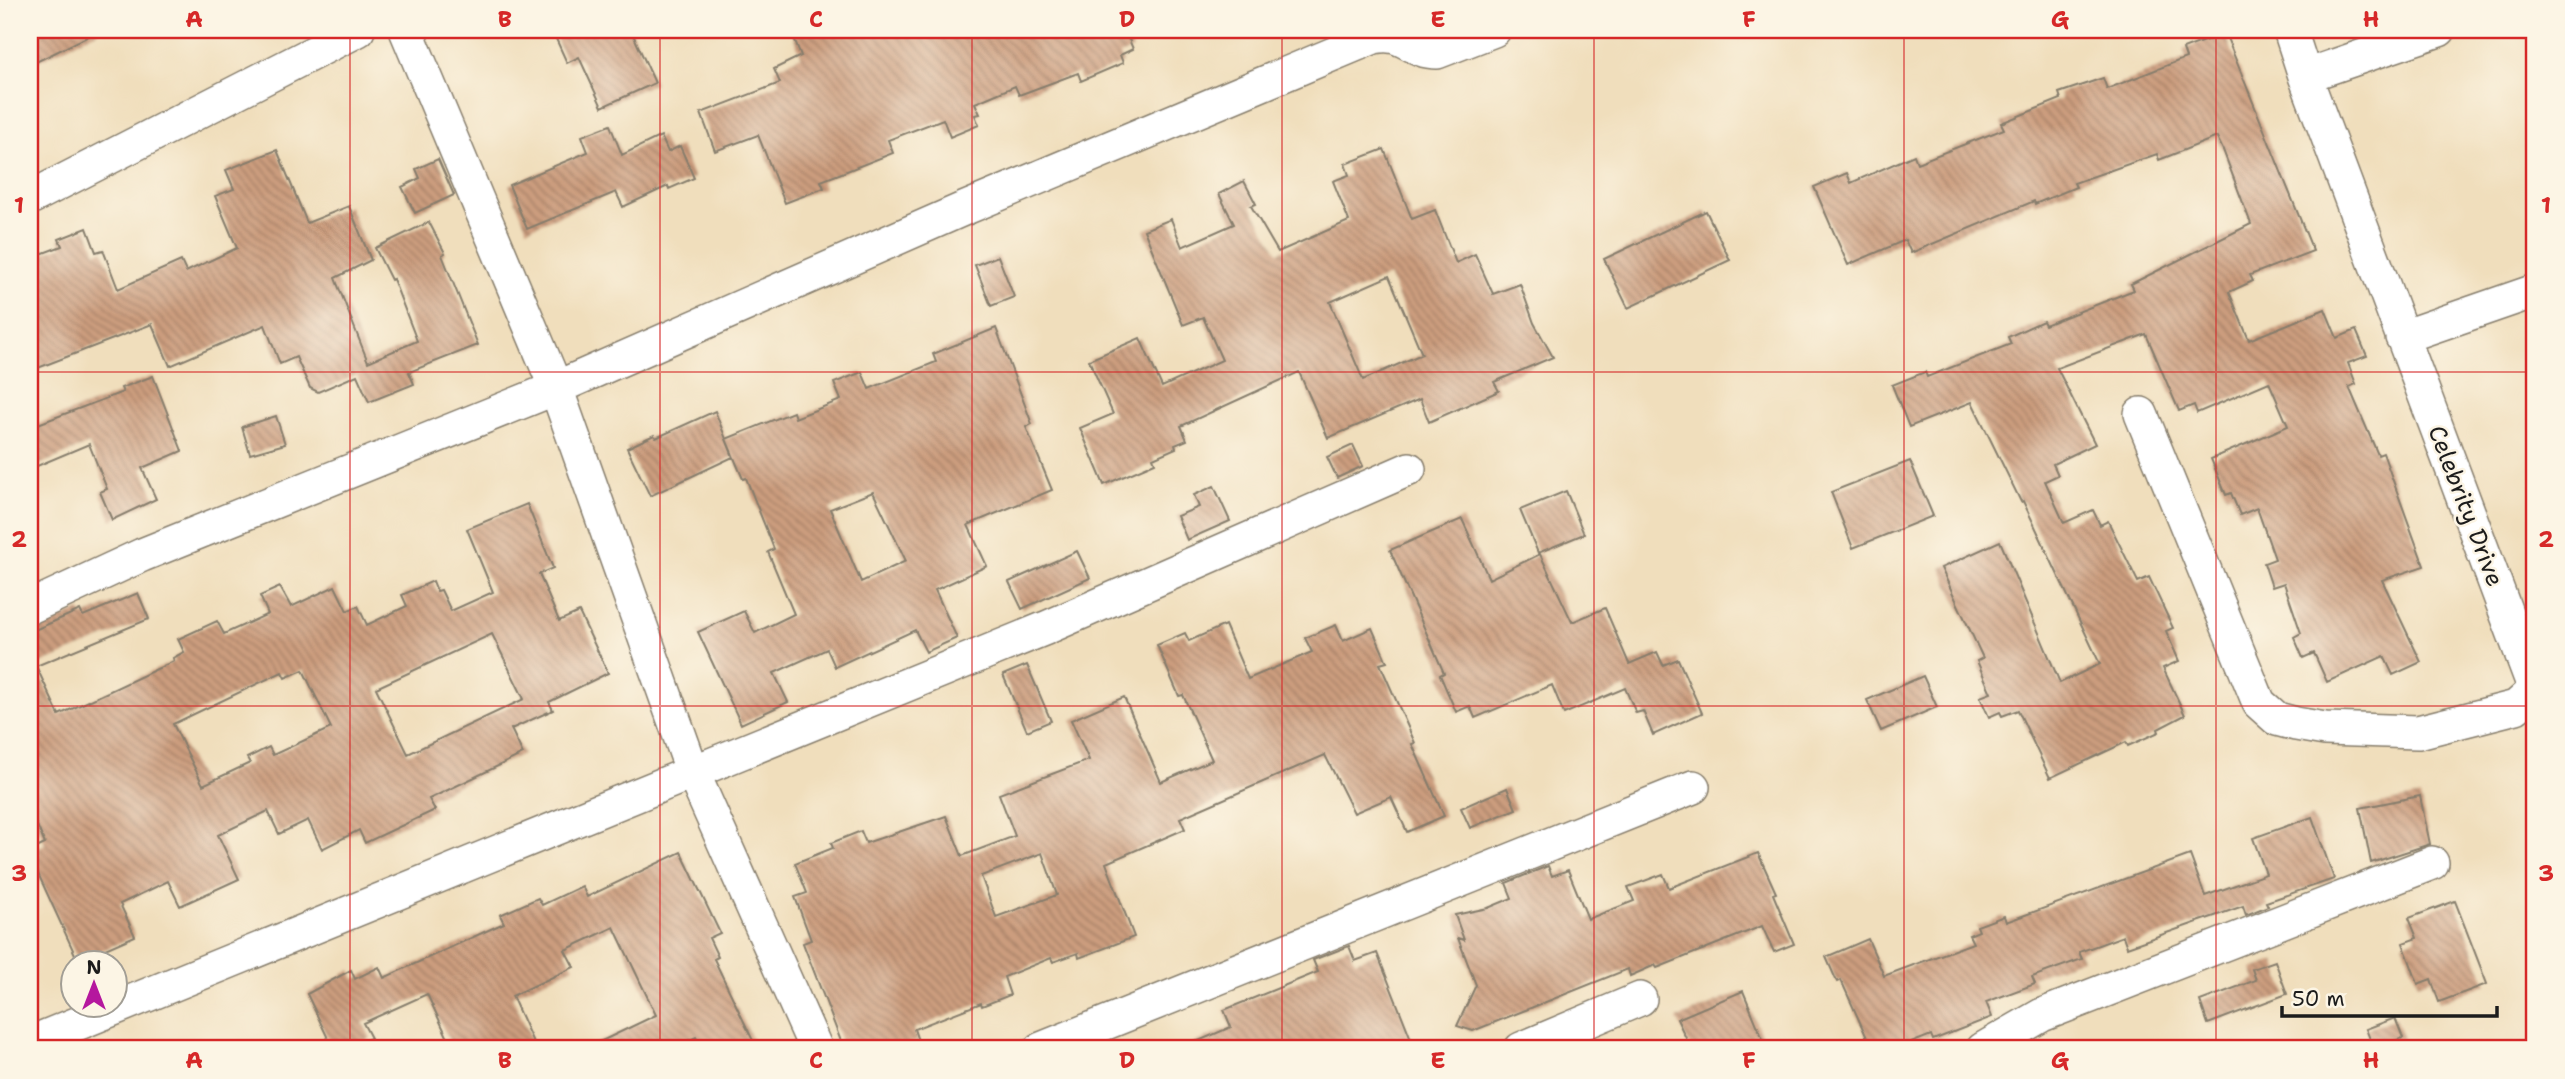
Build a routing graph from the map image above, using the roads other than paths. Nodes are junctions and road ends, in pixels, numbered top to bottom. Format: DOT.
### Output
graph roads {
  1 [pos="358,30"];
  2 [pos="406,30"];
  3 [pos="1494,30"];
  4 [pos="2290,30"];
  5 [pos="2439,30"];
  6 [pos="2305,76"];
  7 [pos="30,198"];
  8 [pos="2535,291"];
  9 [pos="2402,337"];
  10 [pos="556,387"];
  11 [pos="2141,414"];
  12 [pos="1409,468"];
  13 [pos="30,607"];
  14 [pos="2535,690"];
  15 [pos="693,774"];
  16 [pos="1693,787"];
  17 [pos="2432,863"];
  18 [pos="1640,999"];
  19 [pos="30,1043"];
  20 [pos="816,1049"];
  21 [pos="1041,1049"];
  22 [pos="1521,1049"];
  23 [pos="1983,1049"];
  1 -- 7 [label="street"];
  2 -- 10 [label="street"];
  3 -- 10 [label="street"];
  4 -- 6 [label="street, Celebrity Drive"];
  5 -- 6 [label="street"];
  6 -- 9 [label="street, Celebrity Drive"];
  8 -- 9 [label="street"];
  9 -- 14 [label="street, Celebrity Drive"];
  10 -- 13 [label="street"];
  10 -- 15 [label="street"];
  11 -- 14 [label="street, Celebrity Drive"];
  12 -- 15 [label="street"];
  15 -- 19 [label="street"];
  15 -- 20 [label="street"];
  16 -- 21 [label="street"];
  17 -- 23 [label="street"];
  18 -- 22 [label="street"];
}
